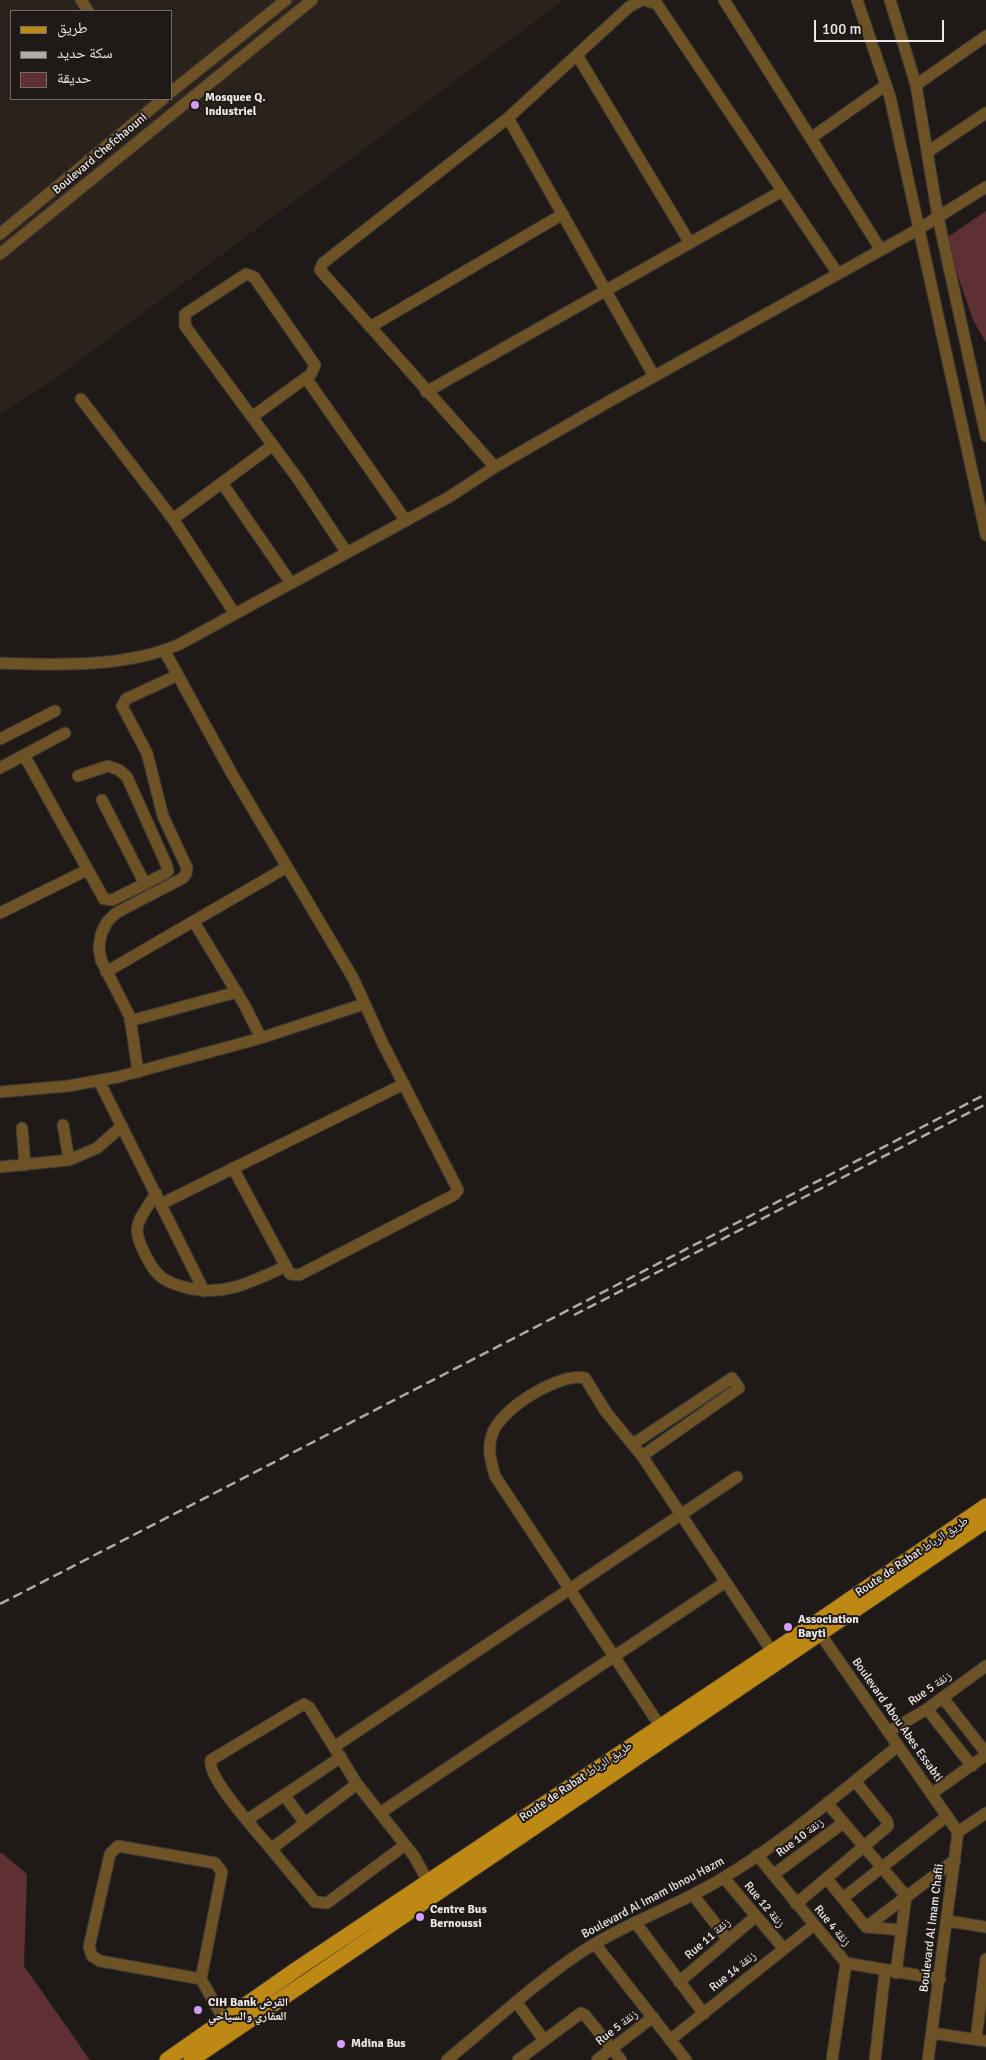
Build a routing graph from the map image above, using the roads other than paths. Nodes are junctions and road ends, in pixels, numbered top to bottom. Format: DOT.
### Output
graph roads {
  1 [pos="286,0"];
  2 [pos="312,0"];
  3 [pos="643,0"];
  4 [pos="724,0"];
  5 [pos="857,0"];
  6 [pos="890,0"];
  7 [pos="986,36"];
  8 [pos="578,55"];
  9 [pos="886,85"];
  10 [pos="916,85"];
  11 [pos="172,91"];
  12 [pos="150,103"];
  13 [pos="986,113"];
  14 [pos="508,118"];
  15 [pos="163,120"];
  16 [pos="810,138"];
  17 [pos="929,151"];
  18 [pos="986,187"];
  19 [pos="782,191"];
  20 [pos="563,214"];
  21 [pos="938,217"];
  22 [pos="917,230"];
  23 [pos="0,234"];
  24 [pos="690,243"];
  25 [pos="881,250"];
  26 [pos="0,254"];
  27 [pos="838,274"];
  28 [pos="606,290"];
  29 [pos="370,327"];
  30 [pos="654,376"];
  31 [pos="306,378"];
  32 [pos="426,392"];
  33 [pos="81,399"];
  34 [pos="252,417"];
  35 [pos="986,436"];
  36 [pos="273,446"];
  37 [pos="495,467"];
  38 [pos="222,483"];
  39 [pos="173,519"];
  40 [pos="406,521"];
  41 [pos="986,535"];
  42 [pos="347,553"];
  43 [pos="291,583"];
  44 [pos="235,614"];
  45 [pos="164,650"];
  46 [pos="0,663"];
  47 [pos="178,675"];
  48 [pos="55,711"];
  49 [pos="65,733"];
  50 [pos="0,739"];
  51 [pos="24,755"];
  52 [pos="0,768"];
  53 [pos="78,776"];
  54 [pos="102,800"];
  55 [pos="288,867"];
  56 [pos="87,870"];
  57 [pos="145,884"];
  58 [pos="0,913"];
  59 [pos="194,922"];
  60 [pos="106,972"];
  61 [pos="237,992"];
  62 [pos="364,1004"];
  63 [pos="130,1021"];
  64 [pos="261,1038"];
  65 [pos="138,1072"];
  66 [pos="99,1081"];
  67 [pos="404,1084"];
  68 [pos="0,1092"];
  69 [pos="63,1125"];
  70 [pos="122,1126"];
  71 [pos="22,1128"];
  72 [pos="69,1160"];
  73 [pos="25,1165"];
  74 [pos="0,1167"];
  75 [pos="233,1168"];
  76 [pos="159,1199"];
  77 [pos="286,1266"];
  78 [pos="204,1291"];
  79 [pos="689,1407"];
  80 [pos="697,1417"];
  81 [pos="634,1444"];
  82 [pos="642,1456"];
  83 [pos="737,1477"];
  84 [pos="986,1506"];
  85 [pos="681,1516"];
  86 [pos="986,1521"];
  87 [pos="724,1583"];
  88 [pos="569,1590"];
  89 [pos="817,1629"];
  90 [pos="771,1650"];
  91 [pos="614,1657"];
  92 [pos="986,1666"];
  93 [pos="943,1698"];
  94 [pos="926,1709"];
  95 [pos="660,1726"];
  96 [pos="888,1732"];
  97 [pos="898,1746"];
  98 [pos="338,1752"];
  99 [pos="986,1754"];
  100 [pos="972,1766"];
  101 [pos="855,1781"];
  102 [pos="357,1784"];
  103 [pos="931,1794"];
  104 [pos="284,1795"];
  105 [pos="827,1803"];
  106 [pos="380,1813"];
  107 [pos="986,1813"];
  108 [pos="947,1816"];
  109 [pos="247,1820"];
  110 [pos="843,1822"];
  111 [pos="305,1823"];
  112 [pos="958,1832"];
  113 [pos="405,1845"];
  114 [pos="864,1847"];
  115 [pos="271,1849"];
  116 [pos="757,1855"];
  117 [pos="955,1860"];
  118 [pos="881,1866"];
  119 [pos="773,1875"];
  120 [pos="724,1878"];
  121 [pos="827,1879"];
  122 [pos="428,1881"];
  123 [pos="436,1894"];
  124 [pos="694,1895"];
  125 [pos="906,1896"];
  126 [pos="843,1898"];
  127 [pos="796,1904"];
  128 [pos="755,1917"];
  129 [pos="948,1921"];
  130 [pos="635,1922"];
  131 [pos="814,1925"];
  132 [pos="866,1927"];
  133 [pos="986,1927"];
  134 [pos="902,1930"];
  135 [pos="728,1940"];
  136 [pos="595,1944"];
  137 [pos="784,1949"];
  138 [pos="986,1958"];
  139 [pos="846,1964"];
  140 [pos="891,1972"];
  141 [pos="201,1978"];
  142 [pos="940,1979"];
  143 [pos="985,1980"];
  144 [pos="679,1982"];
  145 [pos="517,2003"];
  146 [pos="704,2014"];
  147 [pos="652,2017"];
  148 [pos="224,2020"];
  149 [pos="932,2034"];
  150 [pos="544,2040"];
  151 [pos="670,2040"];
  152 [pos="981,2040"];
  153 [pos="612,2048"];
  154 [pos="167,2060"];
  155 [pos="191,2060"];
  156 [pos="447,2060"];
  157 [pos="518,2060"];
  158 [pos="598,2060"];
  159 [pos="621,2060"];
  160 [pos="686,2060"];
  161 [pos="832,2060"];
  162 [pos="875,2060"];
  163 [pos="928,2060"];
  1 -- 11 [label="street"];
  2 -- 15 [label="street, Boulevard Chefchaouni"];
  3 -- 8 [label="street"];
  3 -- 19 [label="street"];
  4 -- 16 [label="street"];
  5 -- 9 [label="street"];
  6 -- 10 [label="street"];
  7 -- 10 [label="street"];
  8 -- 14 [label="street"];
  8 -- 24 [label="street"];
  9 -- 16 [label="street"];
  9 -- 22 [label="street"];
  10 -- 17 [label="street"];
  12 -- 15 [label="street"];
  12 -- 23 [label="street, Boulevard Chefchaouni"];
  13 -- 17 [label="street"];
  14 -- 20 [label="street"];
  14 -- 29 [label="street"];
  15 -- 26 [label="street, Boulevard Chefchaouni"];
  16 -- 25 [label="street"];
  17 -- 21 [label="street"];
  18 -- 21 [label="street"];
  19 -- 24 [label="street"];
  19 -- 27 [label="street"];
  20 -- 28 [label="street"];
  20 -- 29 [label="street"];
  21 -- 22 [label="street"];
  21 -- 35 [label="street"];
  22 -- 25 [label="street"];
  22 -- 41 [label="street"];
  24 -- 28 [label="street"];
  25 -- 27 [label="street"];
  27 -- 30 [label="street"];
  28 -- 30 [label="street"];
  28 -- 32 [label="street"];
  29 -- 32 [label="street"];
  30 -- 37 [label="street"];
  31 -- 34 [label="street"];
  31 -- 34 [label="street"];
  31 -- 40 [label="street"];
  32 -- 37 [label="street"];
  33 -- 39 [label="street"];
  34 -- 36 [label="street"];
  36 -- 38 [label="street"];
  36 -- 42 [label="street"];
  37 -- 40 [label="street"];
  38 -- 39 [label="street"];
  38 -- 43 [label="street"];
  39 -- 44 [label="street"];
  40 -- 42 [label="street"];
  42 -- 43 [label="street"];
  43 -- 44 [label="street"];
  44 -- 45 [label="street"];
  45 -- 46 [label="street"];
  45 -- 47 [label="street"];
  47 -- 55 [label="street"];
  47 -- 60 [label="street"];
  48 -- 50 [label="street"];
  49 -- 51 [label="street"];
  51 -- 52 [label="street"];
  51 -- 56 [label="street"];
  53 -- 57 [label="street"];
  54 -- 57 [label="street"];
  55 -- 59 [label="street"];
  55 -- 62 [label="street"];
  56 -- 57 [label="street"];
  56 -- 58 [label="street"];
  59 -- 60 [label="street"];
  59 -- 61 [label="street"];
  60 -- 63 [label="street"];
  61 -- 63 [label="street"];
  61 -- 64 [label="street"];
  62 -- 64 [label="street"];
  62 -- 67 [label="street"];
  63 -- 65 [label="street"];
  64 -- 65 [label="street"];
  65 -- 66 [label="street"];
  66 -- 68 [label="street"];
  66 -- 70 [label="street"];
  67 -- 75 [label="street"];
  67 -- 77 [label="street"];
  69 -- 72 [label="street"];
  70 -- 72 [label="street"];
  70 -- 76 [label="street"];
  71 -- 73 [label="street"];
  72 -- 73 [label="street"];
  73 -- 74 [label="street"];
  75 -- 76 [label="street"];
  75 -- 77 [label="street"];
  76 -- 78 [label="street"];
  76 -- 78 [label="street"];
  77 -- 78 [label="street"];
  79 -- 80 [label="street"];
  79 -- 80 [label="street"];
  79 -- 81 [label="street"];
  80 -- 82 [label="street"];
  81 -- 82 [label="street"];
  81 -- 88 [label="street"];
  82 -- 85 [label="street"];
  83 -- 85 [label="street"];
  84 -- 89 [label="main road, Route de Rabat طريق الرباط"];
  85 -- 87 [label="street"];
  85 -- 88 [label="street"];
  86 -- 89 [label="main road, Route de Rabat طريق الرباط"];
  87 -- 90 [label="street"];
  87 -- 91 [label="street"];
  88 -- 91 [label="street"];
  88 -- 98 [label="street"];
  89 -- 90 [label="main road, Route de Rabat طريق الرباط"];
  89 -- 96 [label="street, Boulevard Abou Abes Essabti"];
  89 -- 123 [label="main road, Route de Rabat طريق الرباط"];
  90 -- 95 [label="main road, Route de Rabat طريق الرباط"];
  91 -- 95 [label="street"];
  91 -- 106 [label="street"];
  92 -- 93 [label="street, Rue 5 زنقة"];
  93 -- 94 [label="street, Rue 5 زنقة"];
  93 -- 99 [label="street"];
  94 -- 96 [label="street, Rue 5 زنقة"];
  94 -- 100 [label="street"];
  95 -- 122 [label="main road, Route de Rabat طريق الرباط"];
  96 -- 97 [label="street, Boulevard Abou Abes Essabti"];
  97 -- 101 [label="street, Boulevard Al Imam Ibnou Hazm"];
  97 -- 103 [label="street, Boulevard Abou Abes Essabti"];
  98 -- 102 [label="street"];
  98 -- 104 [label="street"];
  98 -- 109 [label="street"];
  99 -- 100 [label="street"];
  100 -- 103 [label="street"];
  101 -- 105 [label="street, Boulevard Al Imam Ibnou Hazm"];
  101 -- 114 [label="street"];
  102 -- 106 [label="street"];
  102 -- 111 [label="street"];
  103 -- 108 [label="street, Boulevard Abou Abes Essabti"];
  104 -- 109 [label="street"];
  104 -- 111 [label="street"];
  105 -- 110 [label="street"];
  105 -- 116 [label="street, Boulevard Al Imam Ibnou Hazm"];
  106 -- 113 [label="street"];
  107 -- 112 [label="street"];
  108 -- 112 [label="street, Boulevard Abou Abes Essabti"];
  108 -- 118 [label="street"];
  109 -- 115 [label="street"];
  110 -- 114 [label="street"];
  110 -- 119 [label="street, Rue 10 زنقة"];
  111 -- 115 [label="street"];
  112 -- 117 [label="street, Boulevard Al Imam Chafii"];
  113 -- 115 [label="street"];
  113 -- 122 [label="street"];
  114 -- 118 [label="street"];
  114 -- 121 [label="street"];
  116 -- 119 [label="street, Rue 4 زنقة"];
  116 -- 120 [label="street, Boulevard Al Imam Ibnou Hazm"];
  117 -- 125 [label="street"];
  117 -- 129 [label="street, Boulevard Al Imam Chafii"];
  118 -- 125 [label="street"];
  118 -- 126 [label="street"];
  119 -- 127 [label="street, Rue 4 زنقة"];
  120 -- 124 [label="street, Boulevard Al Imam Ibnou Hazm"];
  120 -- 128 [label="street, Rue 12 زنقة"];
  121 -- 126 [label="street"];
  121 -- 127 [label="street"];
  122 -- 123 [label="street"];
  122 -- 148 [label="main road, Route de Rabat طريق الرباط"];
  123 -- 155 [label="main road, Route de Rabat طريق الرباط"];
  124 -- 130 [label="street, Boulevard Al Imam Ibnou Hazm"];
  124 -- 135 [label="street"];
  125 -- 132 [label="street"];
  125 -- 134 [label="street"];
  126 -- 132 [label="street"];
  127 -- 131 [label="street, Rue 4 زنقة"];
  128 -- 135 [label="street, Rue 11 زنقة"];
  128 -- 137 [label="street, Rue 12 زنقة"];
  129 -- 133 [label="street"];
  129 -- 142 [label="street, Boulevard Al Imam Chafii"];
  130 -- 136 [label="street, Boulevard Al Imam Ibnou Hazm"];
  130 -- 144 [label="street"];
  131 -- 137 [label="street, Rue 14 زنقة"];
  131 -- 139 [label="street, Rue 4 زنقة"];
  132 -- 134 [label="street"];
  134 -- 140 [label="street"];
  135 -- 144 [label="street, Rue 11 زنقة"];
  136 -- 145 [label="street, Boulevard Al Imam Ibnou Hazm"];
  136 -- 147 [label="street"];
  137 -- 146 [label="street, Rue 14 زنقة"];
  138 -- 143 [label="street"];
  139 -- 140 [label="street, Rue 4 زنقة"];
  139 -- 161 [label="street"];
  140 -- 142 [label="street, Rue 4 زنقة"];
  140 -- 162 [label="street"];
  141 -- 141 [label="street"];
  141 -- 148 [label="street"];
  142 -- 149 [label="street, Boulevard Al Imam Chafii"];
  143 -- 152 [label="street"];
  144 -- 146 [label="street"];
  145 -- 150 [label="street"];
  145 -- 156 [label="street, Boulevard Al Imam Ibnou Hazm"];
  146 -- 151 [label="street, Rue 14 زنقة"];
  147 -- 151 [label="street"];
  147 -- 153 [label="street, Rue 5 زنقة"];
  148 -- 154 [label="main road, Route de Rabat طريق الرباط"];
  149 -- 152 [label="street"];
  149 -- 163 [label="street, Boulevard Al Imam Chafii"];
  150 -- 153 [label="street"];
  150 -- 157 [label="street"];
  151 -- 160 [label="street"];
  153 -- 158 [label="street, Rue 5 زنقة"];
  153 -- 159 [label="street"];
}
